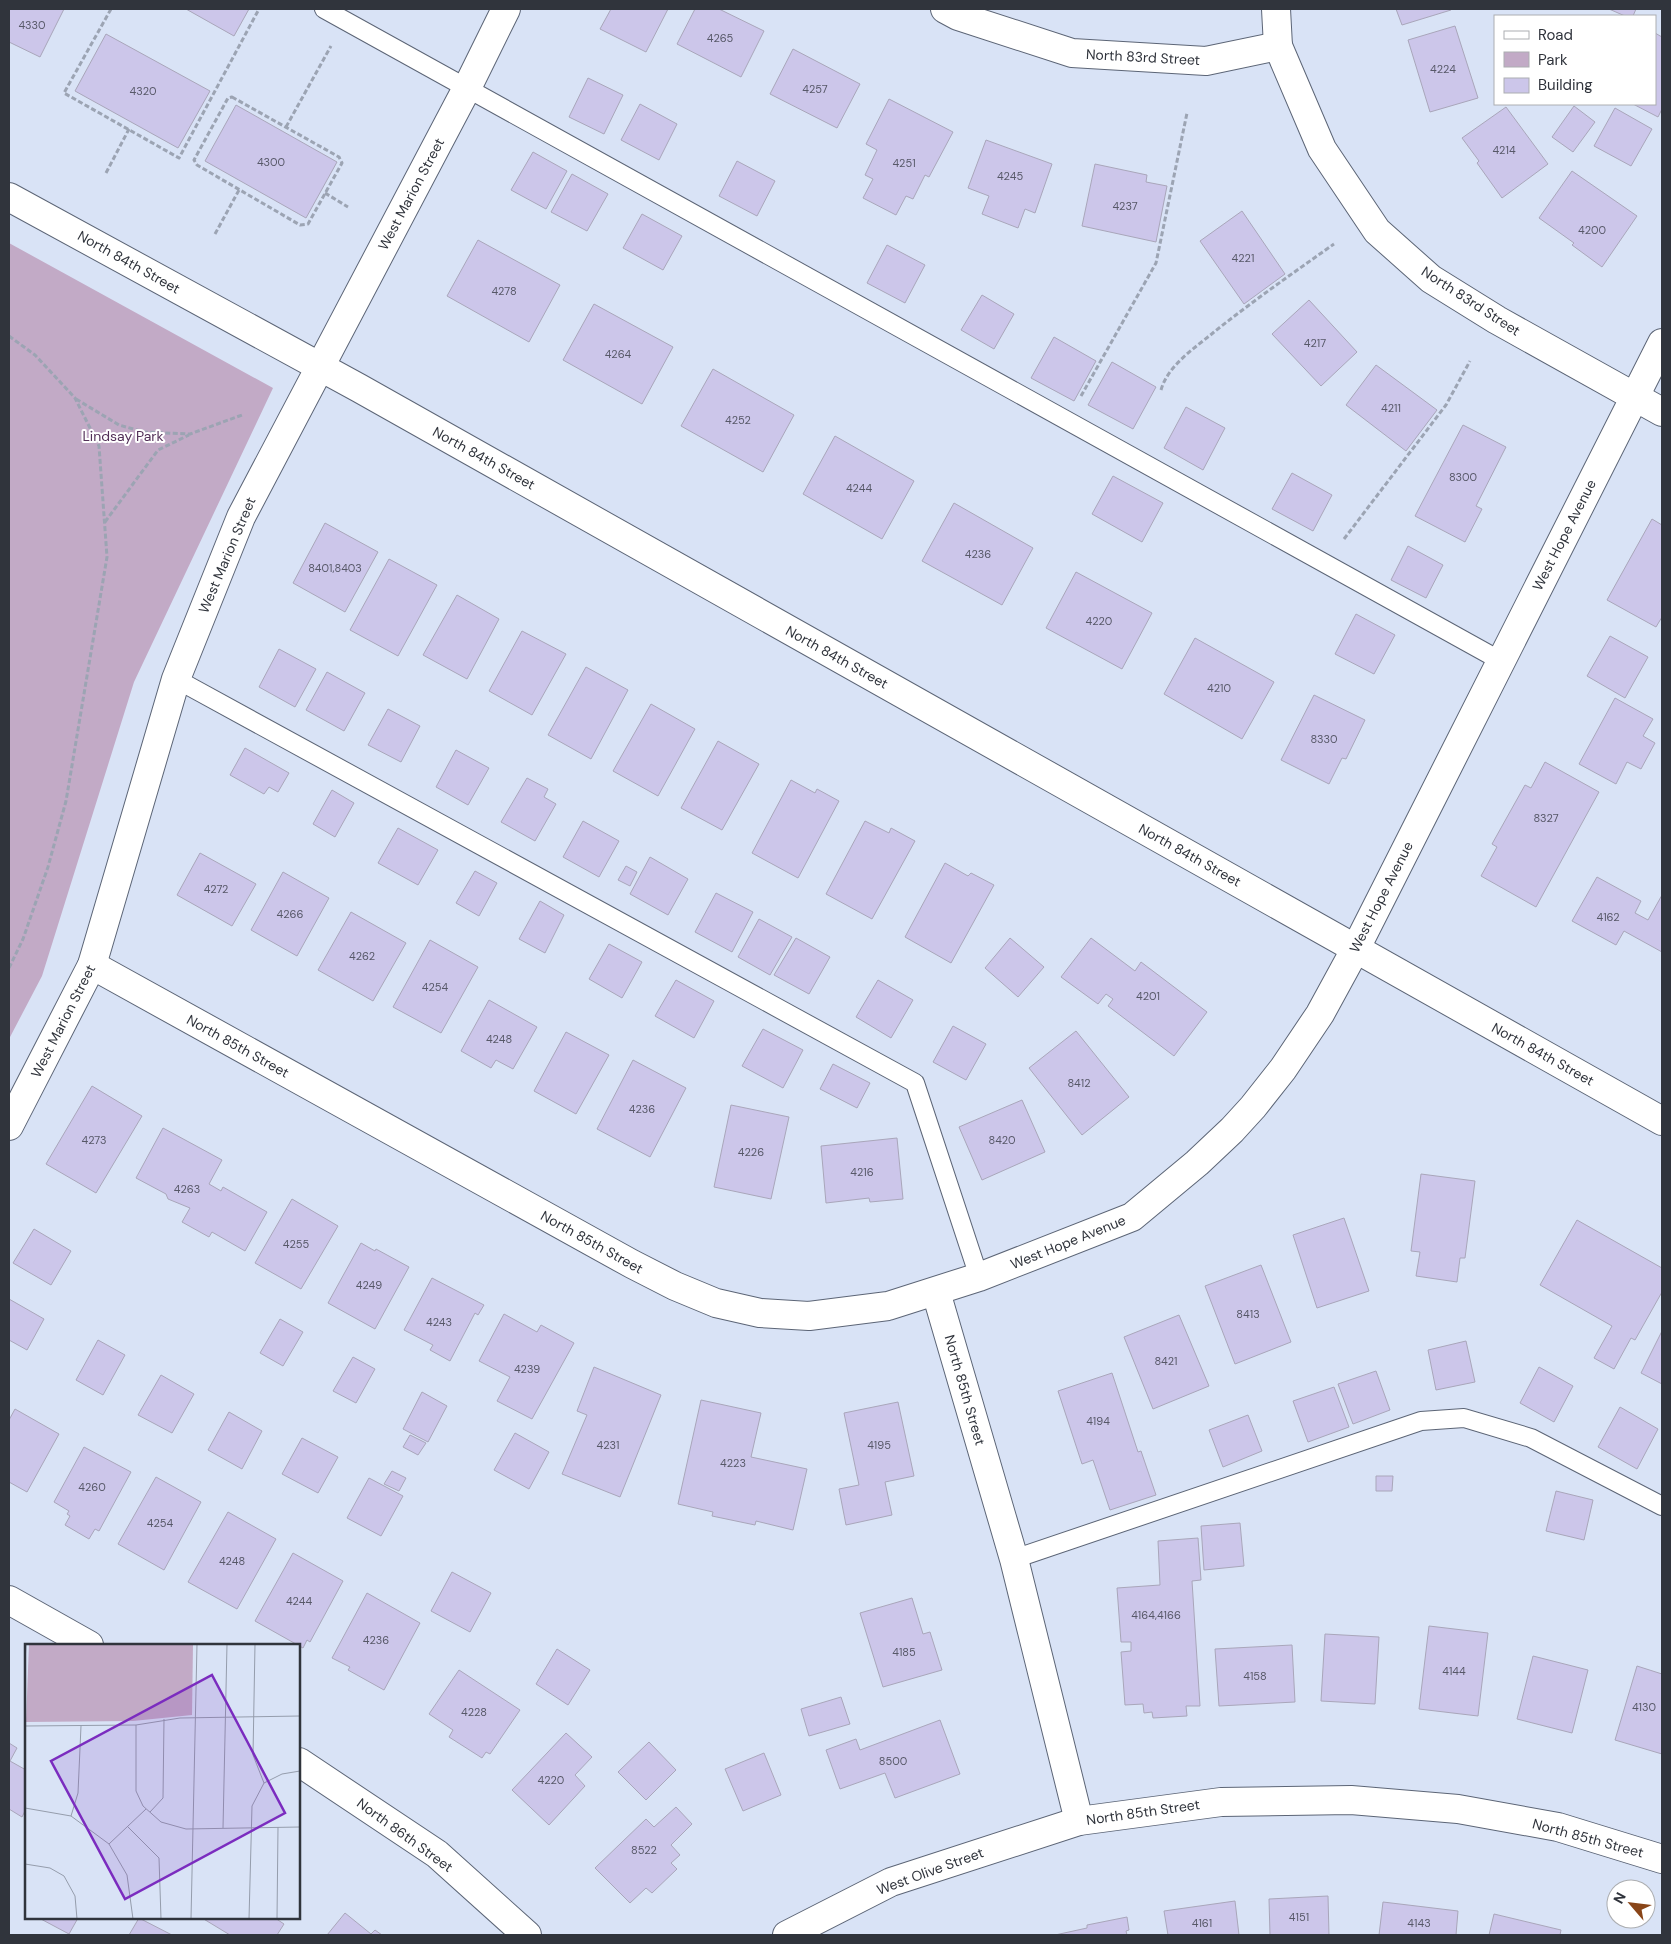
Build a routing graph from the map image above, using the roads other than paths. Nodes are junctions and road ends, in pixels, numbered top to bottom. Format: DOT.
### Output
graph roads {
  1 [pos="324,9"];
  2 [pos="506,9"];
  3 [pos="945,9"];
  4 [pos="1276,9"];
  5 [pos="1278,46"];
  6 [pos="467,88"];
  7 [pos="9,197"];
  8 [pos="1662,343"];
  9 [pos="320,367"];
  10 [pos="1634,397"];
  11 [pos="1662,412"];
  12 [pos="1501,661"];
  13 [pos="176,680"];
  14 [pos="1356,948"];
  15 [pos="92,965"];
  16 [pos="1662,1121"];
  17 [pos="9,1126"];
  18 [pos="979,1277"];
  19 [pos="936,1292"];
  20 [pos="1662,1506"];
  21 [pos="1014,1559"];
  22 [pos="9,1600"];
  23 [pos="87,1644"];
  24 [pos="300,1763"];
  25 [pos="1079,1821"];
  26 [pos="1662,1859"];
  27 [pos="527,1935"];
  28 [pos="787,1935"];
  1 -- 6 [label="lane"];
  2 -- 6 [label="street, West Marion Street"];
  3 -- 5 [label="street, North 83rd Street"];
  4 -- 5 [label="street"];
  5 -- 10 [label="street, North 83rd Street"];
  6 -- 9 [label="street, West Marion Street"];
  6 -- 12 [label="lane"];
  7 -- 9 [label="street, North 84th Street"];
  8 -- 10 [label="street, West Hope Avenue"];
  9 -- 13 [label="street, West Marion Street"];
  9 -- 14 [label="street, North 84th Street"];
  10 -- 11 [label="street, North 83rd Street"];
  10 -- 12 [label="street, West Hope Avenue"];
  12 -- 14 [label="street, West Hope Avenue"];
  13 -- 15 [label="street, West Marion Street"];
  13 -- 18 [label="lane"];
  14 -- 16 [label="street, North 84th Street"];
  14 -- 18 [label="street, West Hope Avenue"];
  15 -- 17 [label="street, West Marion Street"];
  15 -- 19 [label="street, North 85th Street"];
  18 -- 19 [label="street, West Hope Avenue"];
  19 -- 21 [label="street, North 85th Street"];
  20 -- 21 [label="lane"];
  21 -- 25 [label="street, North 85th Street"];
  22 -- 23 [label="street"];
  24 -- 27 [label="street, North 86th Street"];
  25 -- 26 [label="street, North 85th Street"];
  25 -- 28 [label="street, West Olive Street"];
}
